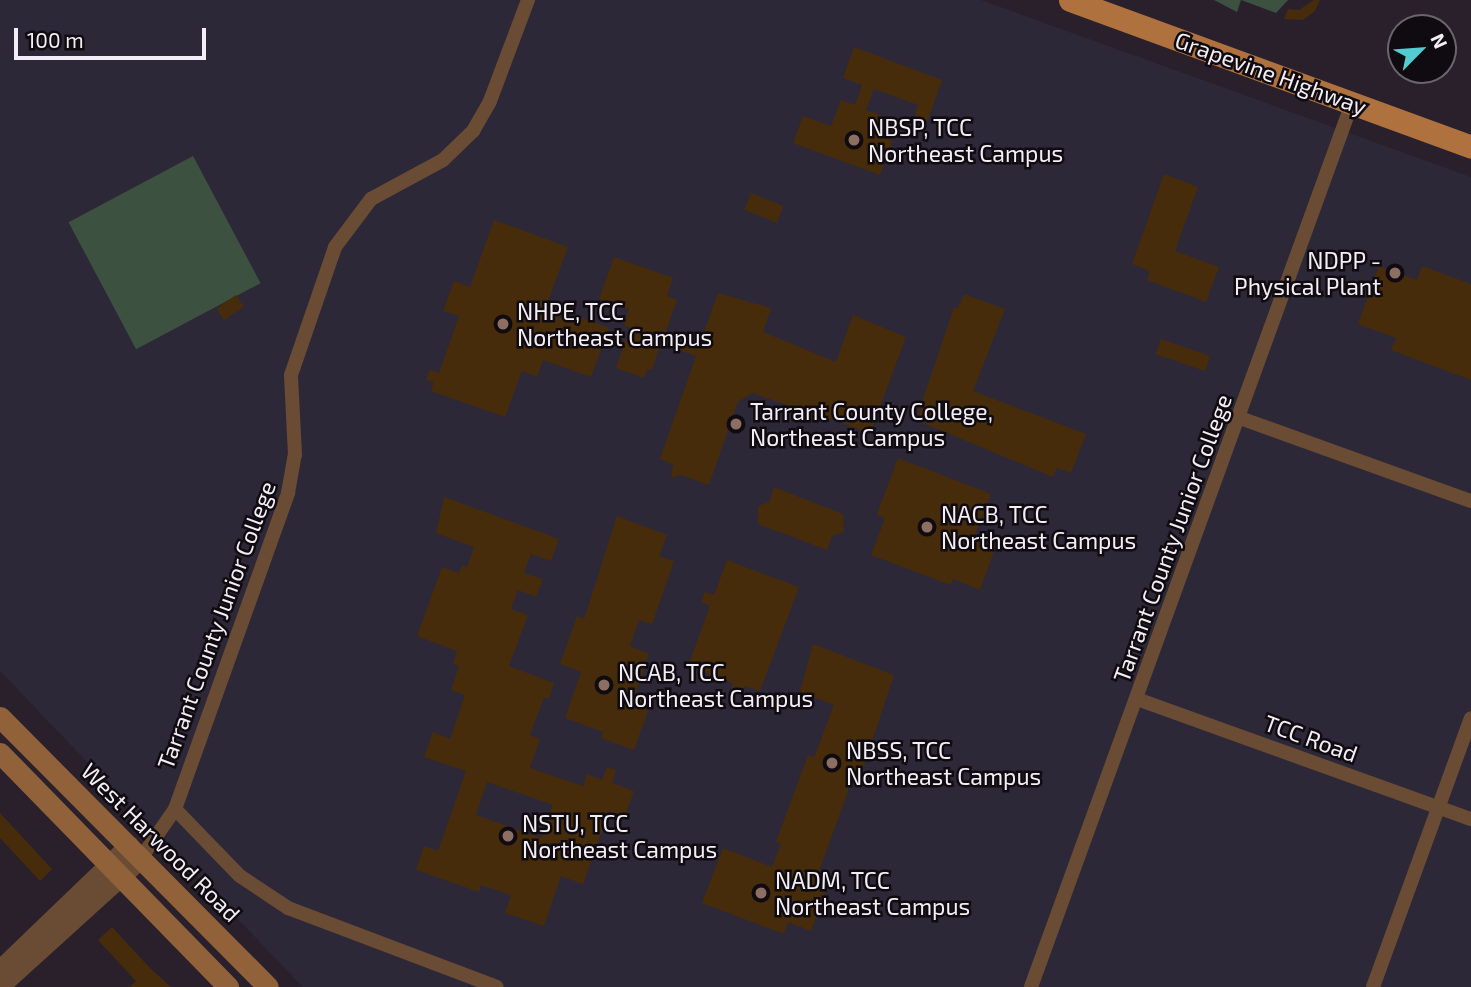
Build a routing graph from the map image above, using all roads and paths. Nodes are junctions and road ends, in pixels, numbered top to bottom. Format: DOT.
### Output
graph roads {
  1 [pos="528,0"];
  2 [pos="1070,0"];
  3 [pos="1352,103"];
  4 [pos="1471,147"];
  5 [pos="1240,418"];
  6 [pos="1471,501"];
  7 [pos="1137,699"];
  8 [pos="0,717"];
  9 [pos="1471,718"];
  10 [pos="0,753"];
  11 [pos="1438,807"];
  12 [pos="175,809"];
  13 [pos="1471,819"];
  14 [pos="135,852"];
  15 [pos="115,871"];
  16 [pos="0,969"];
  17 [pos="0,986"];
  18 [pos="228,987"];
  19 [pos="268,987"];
  20 [pos="497,987"];
  21 [pos="1031,987"];
  22 [pos="1373,987"];
  1 -- 12 [label="street, Tarrant County Junior College"];
  2 -- 3 [label="main road, Grapevine Highway"];
  3 -- 4 [label="main road, Grapevine Highway"];
  3 -- 5 [label="street, Tarrant County Junior College"];
  5 -- 6 [label="street"];
  5 -- 7 [label="street, Tarrant County Junior College"];
  7 -- 11 [label="street, TCC Road"];
  7 -- 21 [label="street, Tarrant County Junior College"];
  8 -- 14 [label="main road, West Harwood Road"];
  9 -- 11 [label="street"];
  10 -- 15 [label="main road"];
  11 -- 13 [label="street, TCC Road"];
  11 -- 22 [label="street"];
  12 -- 14 [label="street, Tarrant County Junior College"];
  12 -- 20 [label="street"];
  14 -- 15 [label="street"];
  14 -- 19 [label="main road, West Harwood Road"];
  15 -- 16 [label="street"];
  15 -- 17 [label="street"];
  15 -- 18 [label="main road"];
}
